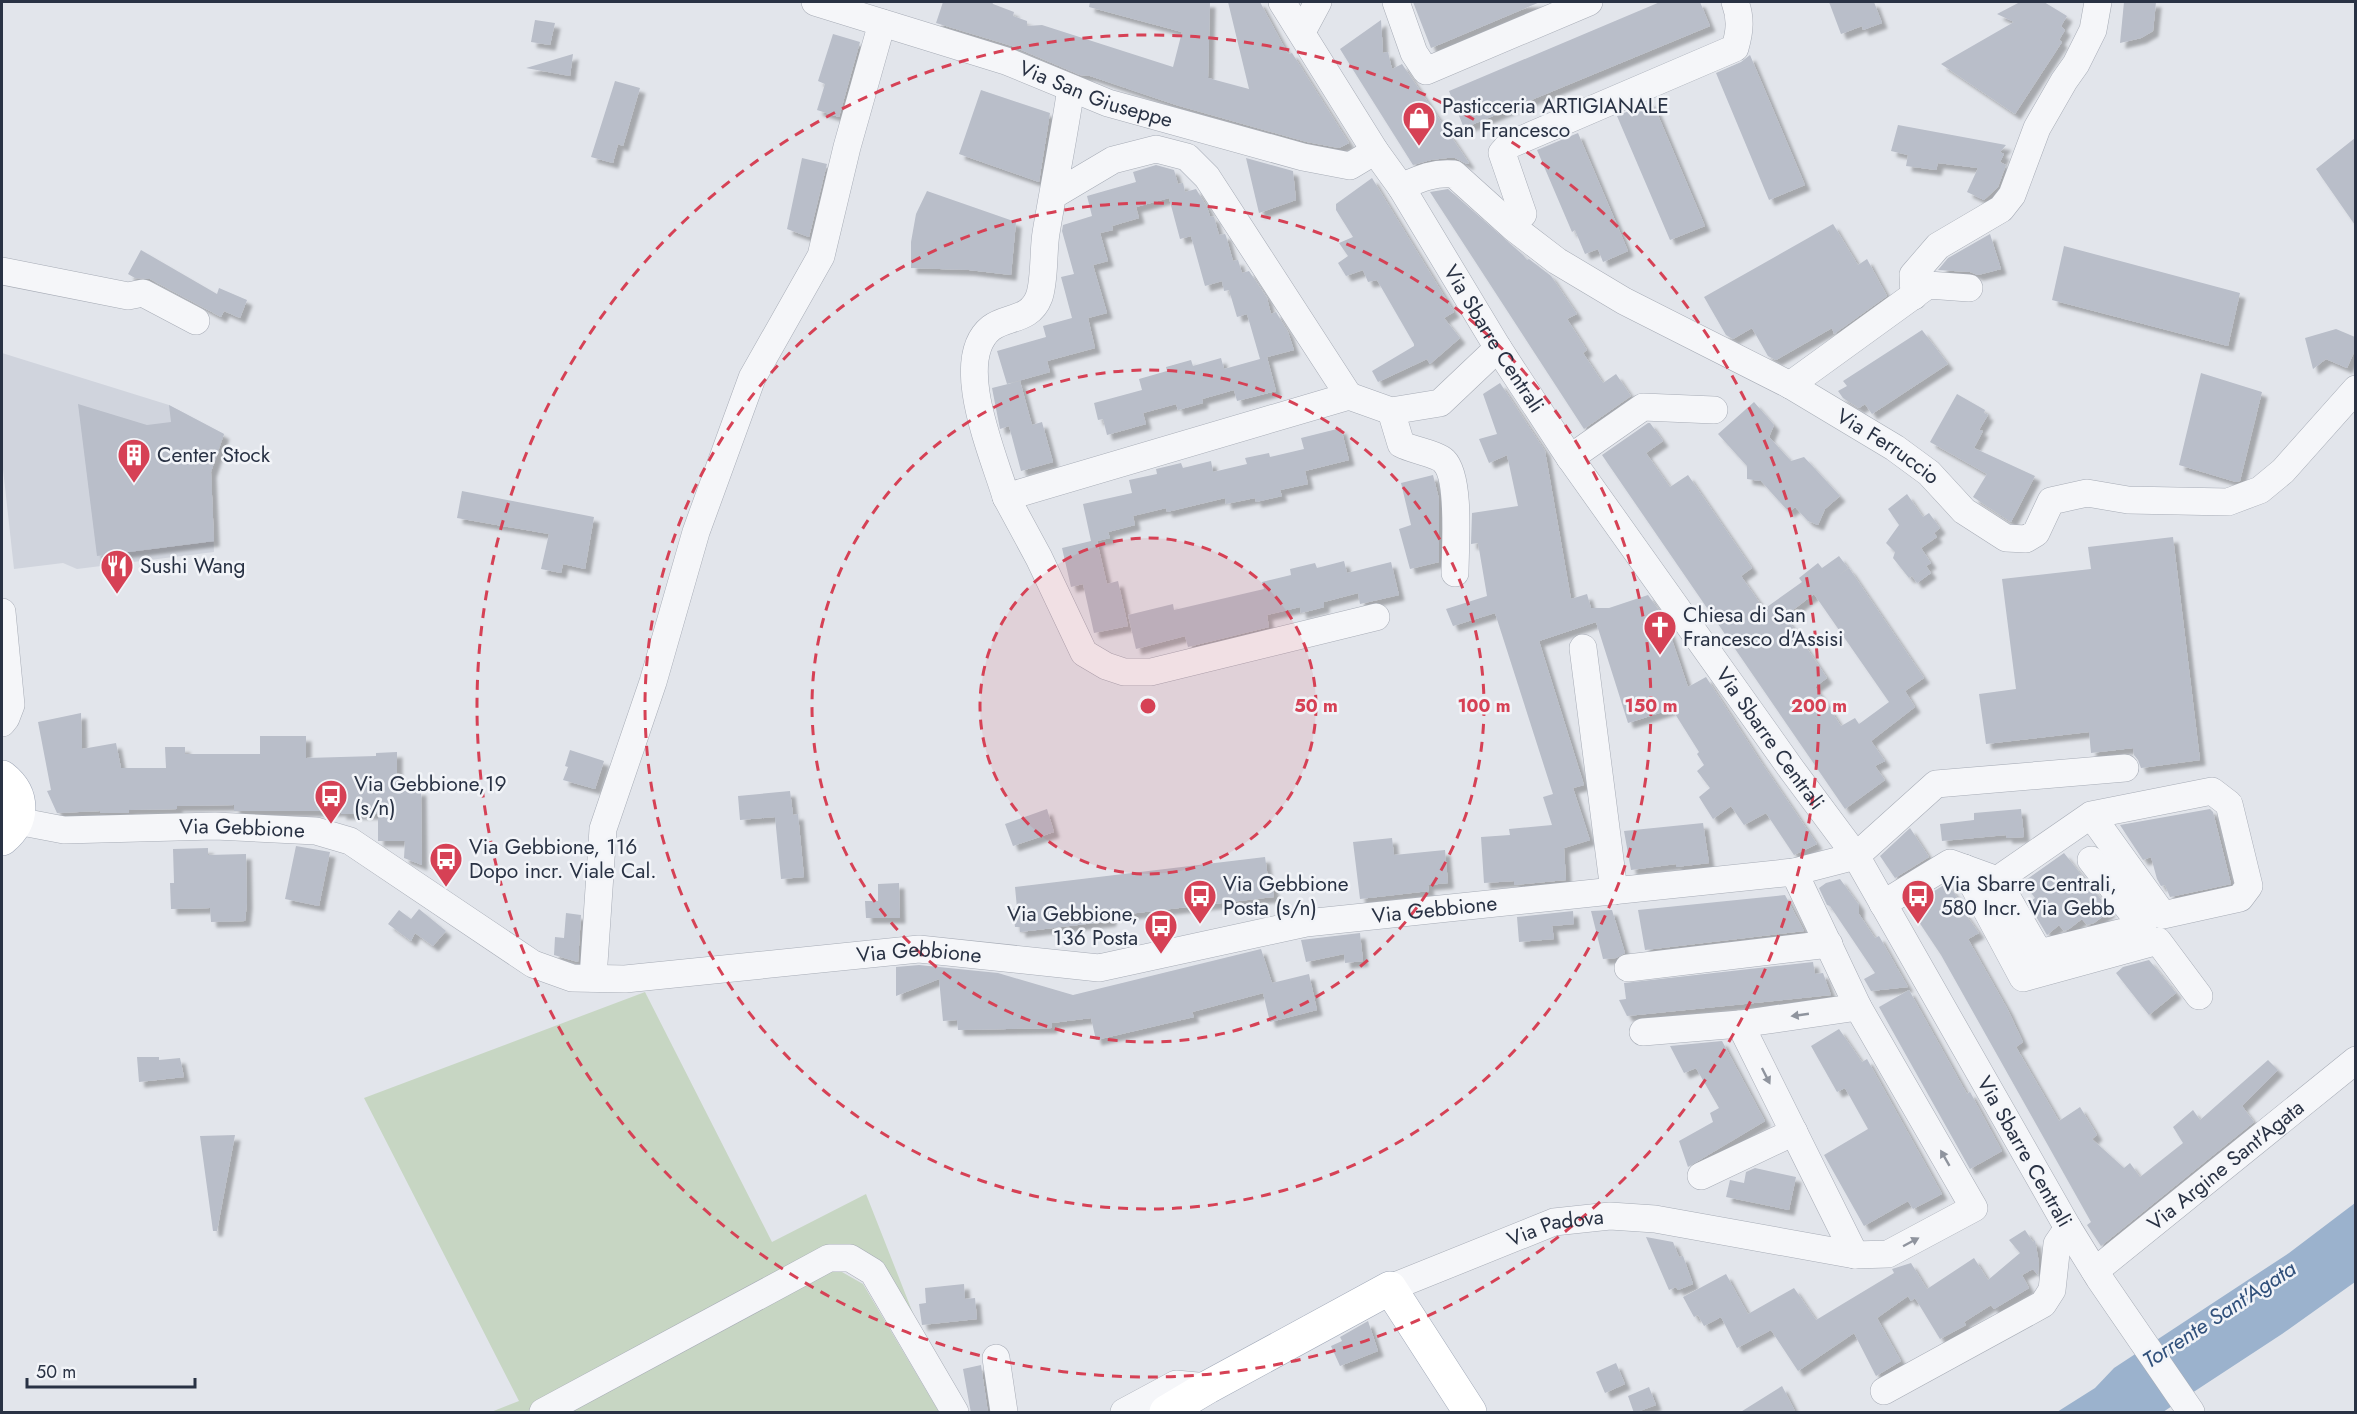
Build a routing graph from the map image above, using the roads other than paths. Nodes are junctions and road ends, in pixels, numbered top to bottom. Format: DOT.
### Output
graph roads {
  1 [pos="815,2"];
  2 [pos="1282,2"];
  3 [pos="1318,2"];
  4 [pos="1396,2"];
  5 [pos="1589,2"];
  6 [pos="1735,2"];
  7 [pos="2098,2"];
  8 [pos="882,22"];
  9 [pos="1302,32"];
  10 [pos="1071,88"];
  11 [pos="1375,151"];
  12 [pos="1401,187"];
  13 [pos="1054,195"];
  14 [pos="1523,214"];
  15 [pos="2,271"];
  16 [pos="1969,288"];
  17 [pos="1914,296"];
  18 [pos="196,321"];
  19 [pos="1498,348"];
  20 [pos="1790,385"];
  21 [pos="2355,389"];
  22 [pos="1349,396"];
  23 [pos="1714,410"];
  24 [pos="1390,411"];
  25 [pos="1570,458"];
  26 [pos="1006,497"];
  27 [pos="1455,573"];
  28 [pos="2,612"];
  29 [pos="1376,617"];
  30 [pos="1583,648"];
  31 [pos="2,723"];
  32 [pos="2125,768"];
  33 [pos="4,775"];
  34 [pos="2091,815"];
  35 [pos="9,830"];
  36 [pos="1856,856"];
  37 [pos="2091,860"];
  38 [pos="1964,868"];
  39 [pos="1794,872"];
  40 [pos="1997,880"];
  41 [pos="1614,891"];
  42 [pos="1883,904"];
  43 [pos="1829,944"];
  44 [pos="1628,968"];
  45 [pos="593,978"];
  46 [pos="2199,996"];
  47 [pos="1858,1007"];
  48 [pos="1740,1024"];
  49 [pos="1642,1032"];
  50 [pos="2355,1060"];
  51 [pos="1794,1132"];
  52 [pos="1701,1176"];
  53 [pos="2068,1228"];
  54 [pos="1855,1255"];
  55 [pos="2097,1275"];
  56 [pos="1390,1288"];
  57 [pos="996,1358"];
  58 [pos="1208,1387"];
  59 [pos="1884,1391"];
  60 [pos="543,1413"];
  61 [pos="955,1413"];
  62 [pos="1004,1413"];
  63 [pos="1124,1413"];
  64 [pos="1166,1413"];
  65 [pos="1470,1413"];
  66 [pos="2191,1413"];
  1 -- 8 [label="street, Via San Giuseppe"];
  2 -- 9 [label="street, Via Sbarre Centrali"];
  3 -- 9 [label="street"];
  4 -- 5 [label="street"];
  6 -- 14 [label="street"];
  7 -- 17 [label="street"];
  8 -- 10 [label="street, Via San Giuseppe"];
  8 -- 45 [label="street"];
  9 -- 11 [label="street, Via Sbarre Centrali"];
  10 -- 11 [label="street, Via San Giuseppe"];
  10 -- 13 [label="street"];
  11 -- 12 [label="street, Via Sbarre Centrali"];
  12 -- 19 [label="street, Via Sbarre Centrali"];
  12 -- 20 [label="street, Via Ferruccio"];
  13 -- 22 [label="street"];
  13 -- 26 [label="street"];
  15 -- 18 [label="street"];
  16 -- 17 [label="street"];
  17 -- 20 [label="street"];
  19 -- 24 [label="street"];
  19 -- 25 [label="street, Via Sbarre Centrali"];
  20 -- 21 [label="street, Via Ferruccio"];
  22 -- 24 [label="street"];
  22 -- 26 [label="street"];
  23 -- 25 [label="street"];
  24 -- 27 [label="street"];
  25 -- 36 [label="street, Via Sbarre Centrali"];
  26 -- 29 [label="street"];
  28 -- 31 [label="street"];
  30 -- 41 [label="street"];
  32 -- 36 [label="street"];
  33 -- 35 [label="main road"];
  34 -- 34 [label="street"];
  34 -- 40 [label="street"];
  35 -- 45 [label="street, Via Gebbione"];
  36 -- 39 [label="street, Via Gebbione"];
  36 -- 42 [label="street, Via Sbarre Centrali"];
  37 -- 40 [label="street"];
  38 -- 40 [label="street"];
  38 -- 42 [label="street"];
  38 -- 46 [label="street"];
  39 -- 41 [label="street, Via Gebbione"];
  39 -- 43 [label="street"];
  41 -- 45 [label="street, Via Gebbione"];
  42 -- 53 [label="street, Via Sbarre Centrali"];
  43 -- 44 [label="street"];
  43 -- 47 [label="street"];
  47 -- 48 [label="street, one-way"];
  54 -- 47 [label="street, Via Padova, one-way"];
  48 -- 49 [label="street"];
  48 -- 51 [label="street, one-way"];
  50 -- 55 [label="street, Via Argine Sant'Agata"];
  51 -- 52 [label="street"];
  51 -- 54 [label="street"];
  53 -- 55 [label="street, Via Sbarre Centrali"];
  53 -- 59 [label="street"];
  54 -- 56 [label="street, Via Padova"];
  55 -- 66 [label="street, Via Sbarre Centrali"];
  56 -- 58 [label="main road, Via Padova"];
  56 -- 65 [label="main road"];
  57 -- 62 [label="street"];
  58 -- 63 [label="street"];
  58 -- 64 [label="main road, Via Padova"];
  60 -- 61 [label="street"];
}
